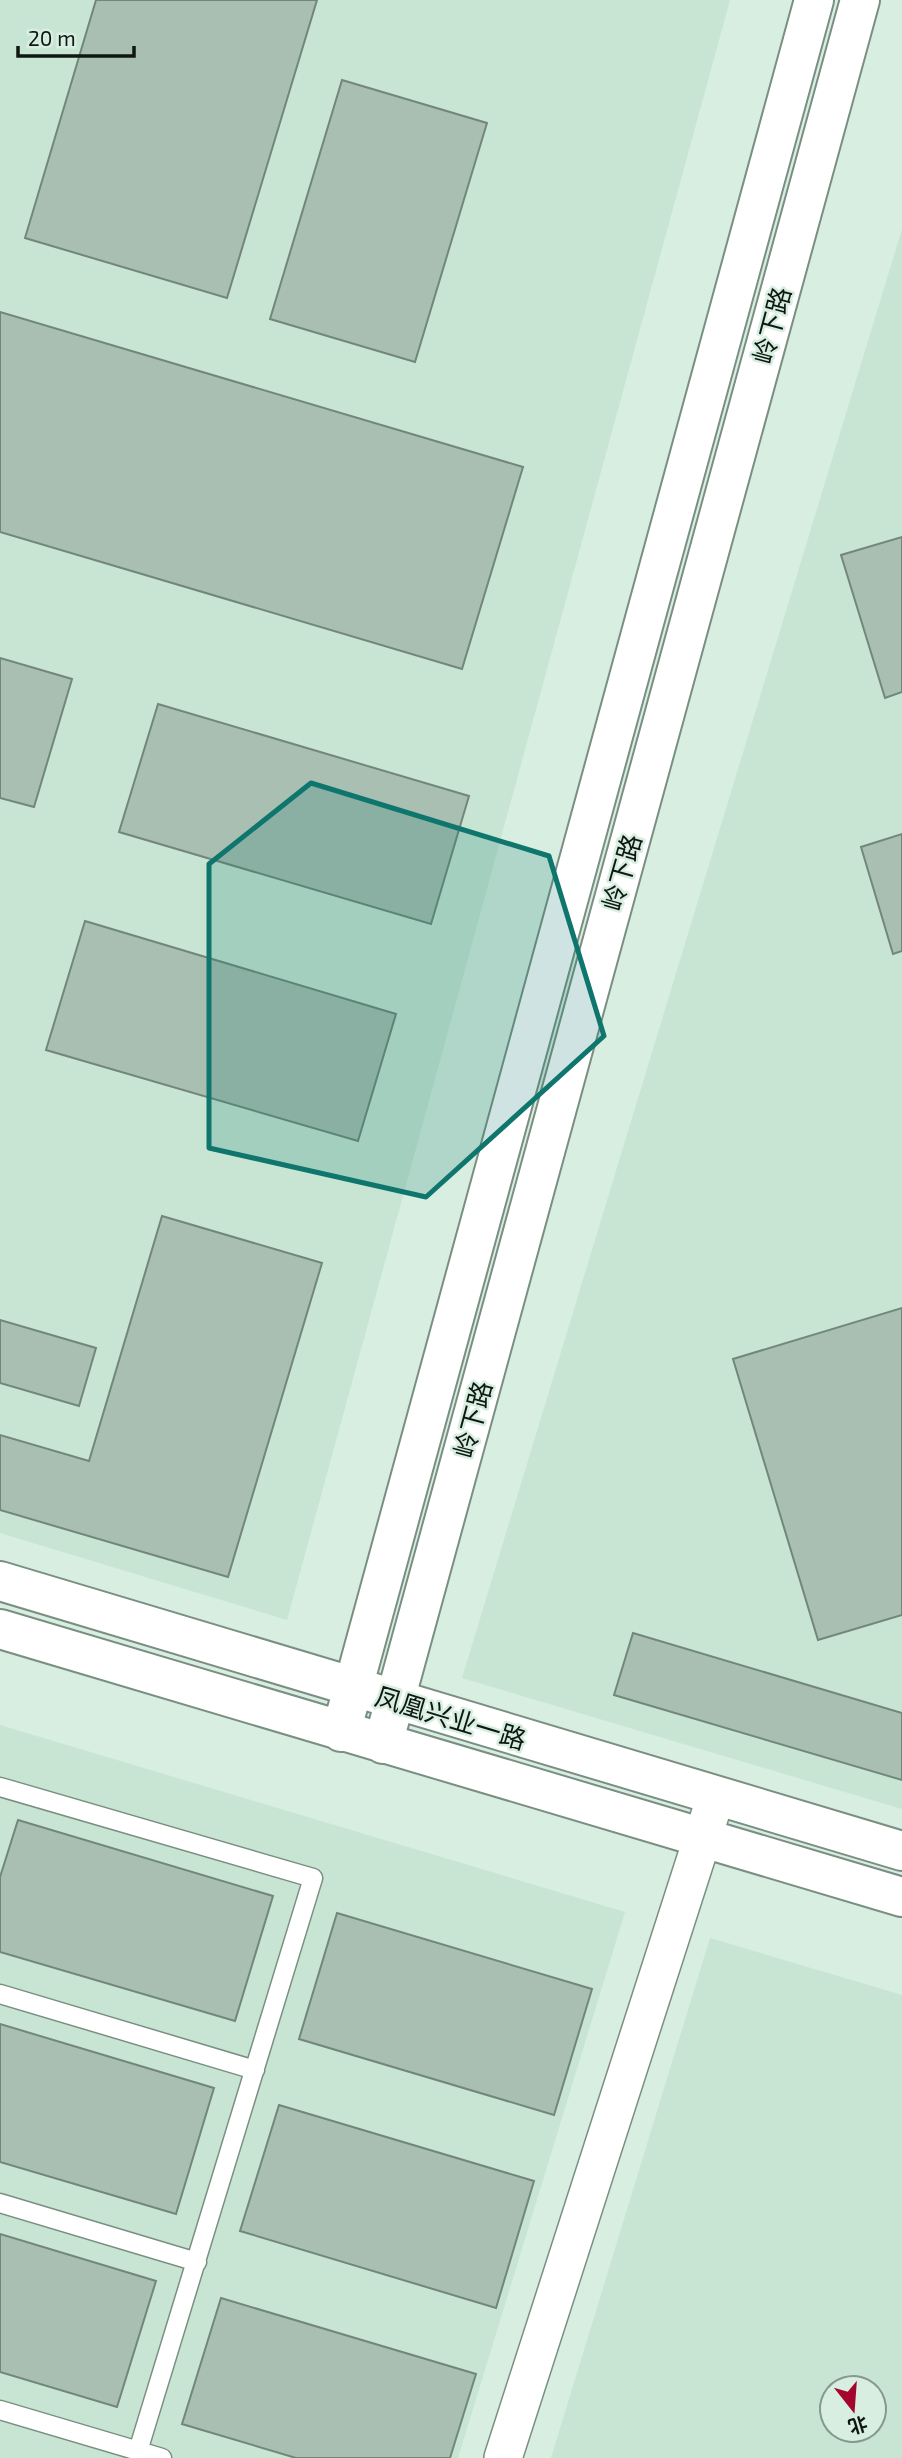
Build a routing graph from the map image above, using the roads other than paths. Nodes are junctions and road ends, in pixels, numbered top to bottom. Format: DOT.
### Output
graph roads {
  1 [pos="814,0"];
  2 [pos="860,0"];
  3 [pos="0,1581"];
  4 [pos="0,1629"];
  5 [pos="353,1688"];
  6 [pos="395,1700"];
  7 [pos="341,1732"];
  8 [pos="383,1744"];
  9 [pos="0,1787"];
  10 [pos="716,1796"];
  11 [pos="703,1839"];
  12 [pos="902,1851"];
  13 [pos="902,1897"];
  14 [pos="0,1994"];
  15 [pos="255,2070"];
  16 [pos="0,2203"];
  17 [pos="197,2262"];
  18 [pos="0,2410"];
  19 [pos="138,2451"];
  20 [pos="162,2458"];
  21 [pos="503,2458"];
  1 -- 5 [label="street, 岭下路"];
  2 -- 6 [label="street, 岭下路"];
  3 -- 5 [label="street, 凤凰兴业一路"];
  4 -- 7 [label="street, 凤凰兴业一路"];
  5 -- 6 [label="street, 凤凰兴业一路"];
  5 -- 7 [label="street, 岭下路"];
  6 -- 8 [label="street, 岭下路"];
  6 -- 10 [label="street, 凤凰兴业一路"];
  7 -- 8 [label="street, 凤凰兴业一路"];
  8 -- 11 [label="street, 凤凰兴业一路"];
  9 -- 15 [label="lane"];
  10 -- 11 [label="street"];
  10 -- 12 [label="street, 凤凰兴业一路"];
  11 -- 13 [label="street, 凤凰兴业一路"];
  11 -- 21 [label="street"];
  14 -- 15 [label="lane"];
  15 -- 17 [label="lane"];
  16 -- 17 [label="lane"];
  17 -- 19 [label="lane"];
  18 -- 19 [label="lane"];
  19 -- 20 [label="lane"];
}
